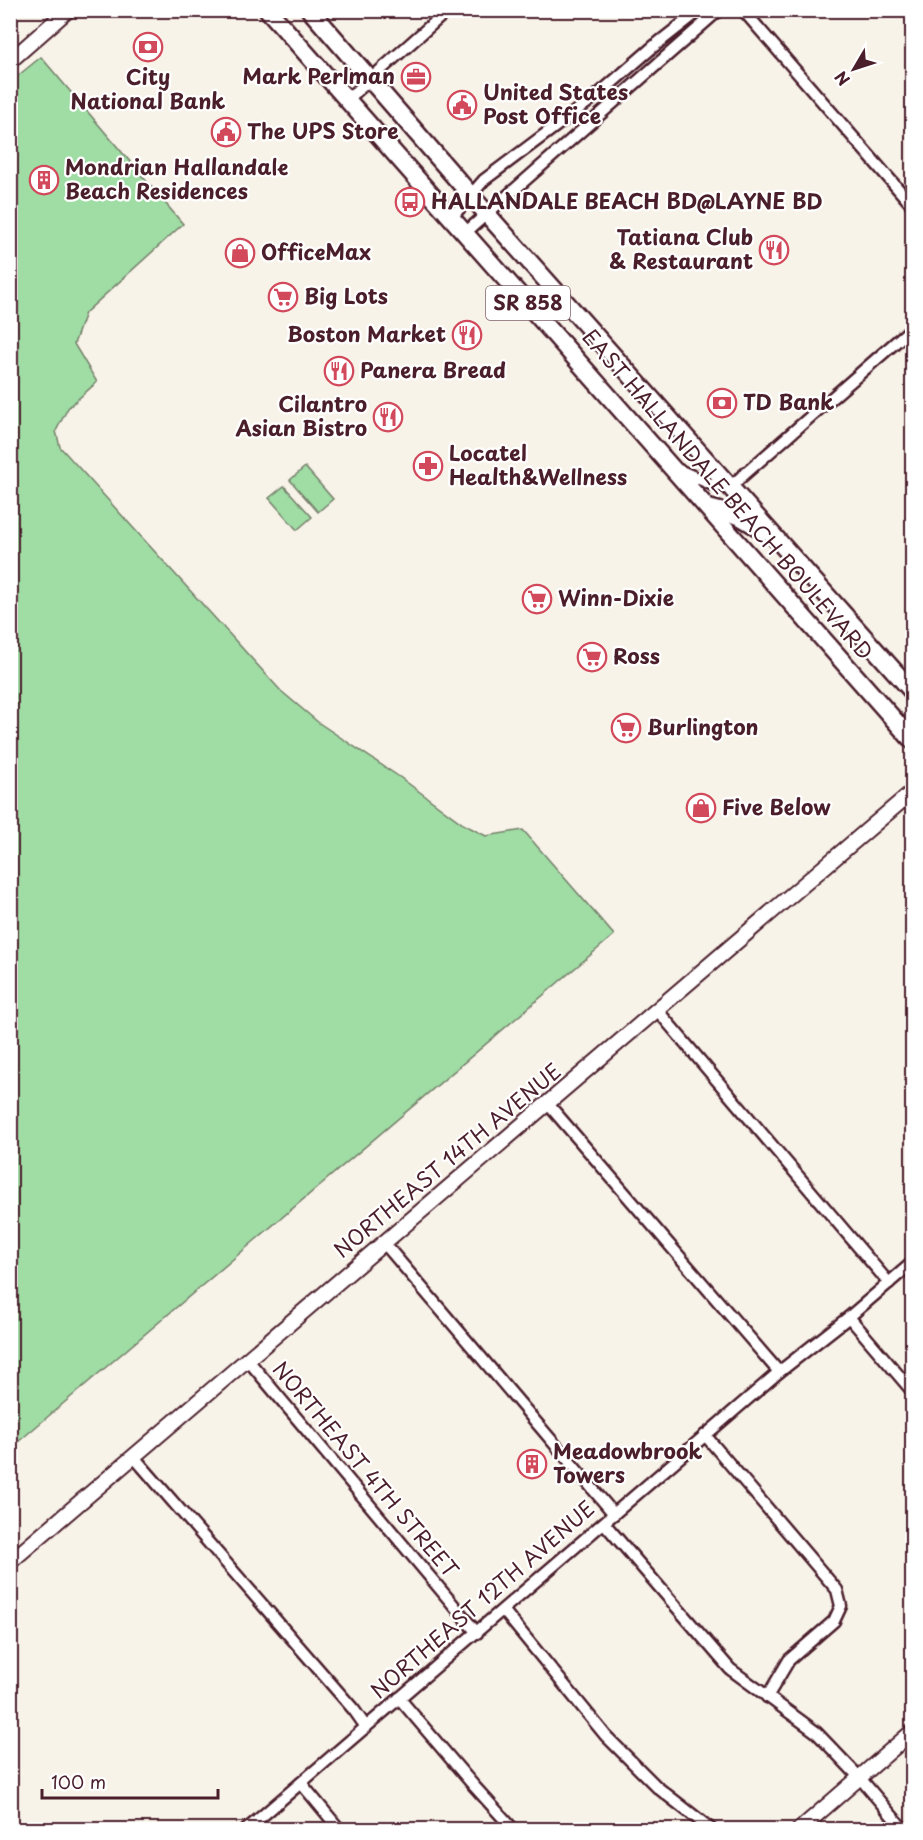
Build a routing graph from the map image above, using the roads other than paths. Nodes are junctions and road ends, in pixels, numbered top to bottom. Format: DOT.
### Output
graph roads {
  1 [pos="68,10"];
  2 [pos="268,10"];
  3 [pos="310,10"];
  4 [pos="448,10"];
  5 [pos="700,10"];
  6 [pos="719,10"];
  7 [pos="743,10"];
  8 [pos="10,61"];
  9 [pos="370,79"];
  10 [pos="346,99"];
  11 [pos="471,196"];
  12 [pos="912,205"];
  13 [pos="487,214"];
  14 [pos="452,217"];
  15 [pos="465,233"];
  16 [pos="912,328"];
  17 [pos="671,466"];
  18 [pos="731,486"];
  19 [pos="708,508"];
  20 [pos="778,539"];
  21 [pos="912,691"];
  22 [pos="912,740"];
  23 [pos="912,792"];
  24 [pos="658,1011"];
  25 [pos="548,1104"];
  26 [pos="384,1243"];
  27 [pos="912,1263"];
  28 [pos="889,1283"];
  29 [pos="849,1317"];
  30 [pos="247,1359"];
  31 [pos="779,1372"];
  32 [pos="912,1391"];
  33 [pos="705,1435"];
  34 [pos="135,1457"];
  35 [pos="614,1514"];
  36 [pos="604,1522"];
  37 [pos="10,1562"];
  38 [pos="503,1610"];
  39 [pos="477,1633"];
  40 [pos="767,1697"];
  41 [pos="399,1698"];
  42 [pos="366,1727"];
  43 [pos="912,1732"];
  44 [pos="860,1778"];
  45 [pos="301,1783"];
  46 [pos="246,1830"];
  47 [pos="340,1830"];
  48 [pos="514,1830"];
  49 [pos="712,1830"];
  50 [pos="799,1830"];
  51 [pos="904,1830"];
  1 -- 8 [label="street"];
  2 -- 10 [label="main road, EAST HALLANDALE BEACH BOULEVARD / SR 858"];
  3 -- 9 [label="main road, EAST HALLANDALE BEACH BOULEVARD / SR 858"];
  4 -- 9 [label="street"];
  5 -- 11 [label="street"];
  6 -- 13 [label="street"];
  7 -- 12 [label="street"];
  9 -- 10 [label="street"];
  9 -- 11 [label="main road, EAST HALLANDALE BEACH BOULEVARD / SR 858"];
  10 -- 14 [label="main road, EAST HALLANDALE BEACH BOULEVARD / SR 858"];
  11 -- 13 [label="main road, EAST HALLANDALE BEACH BOULEVARD / SR 858"];
  11 -- 14 [label="street"];
  13 -- 15 [label="street"];
  13 -- 18 [label="main road, EAST HALLANDALE BEACH BOULEVARD / SR 858"];
  14 -- 15 [label="main road, EAST HALLANDALE BEACH BOULEVARD / SR 858"];
  15 -- 17 [label="main road, EAST HALLANDALE BEACH BOULEVARD / SR 858"];
  16 -- 18 [label="street"];
  17 -- 18 [label="street"];
  17 -- 19 [label="main road, EAST HALLANDALE BEACH BOULEVARD / SR 858"];
  18 -- 20 [label="main road, EAST HALLANDALE BEACH BOULEVARD / SR 858"];
  19 -- 20 [label="main road"];
  19 -- 22 [label="main road, EAST HALLANDALE BEACH BOULEVARD / SR 858"];
  20 -- 21 [label="main road, EAST HALLANDALE BEACH BOULEVARD / SR 858"];
  23 -- 24 [label="street, NORTHEAST 14TH AVENUE"];
  24 -- 25 [label="street, NORTHEAST 14TH AVENUE"];
  24 -- 28 [label="street"];
  25 -- 26 [label="street, NORTHEAST 14TH AVENUE"];
  25 -- 31 [label="street"];
  26 -- 30 [label="street, NORTHEAST 14TH AVENUE"];
  26 -- 35 [label="street"];
  27 -- 28 [label="street, NORTHEAST 12TH AVENUE"];
  28 -- 29 [label="street, NORTHEAST 12TH AVENUE"];
  29 -- 31 [label="street, NORTHEAST 12TH AVENUE"];
  29 -- 32 [label="street"];
  30 -- 34 [label="street, NORTHEAST 14TH AVENUE"];
  30 -- 39 [label="street, NORTHEAST 4TH STREET"];
  31 -- 33 [label="street, NORTHEAST 12TH AVENUE"];
  33 -- 35 [label="street, NORTHEAST 12TH AVENUE"];
  33 -- 40 [label="street"];
  34 -- 37 [label="street, NORTHEAST 14TH AVENUE"];
  34 -- 42 [label="street"];
  35 -- 36 [label="street, NORTHEAST 12TH AVENUE"];
  36 -- 38 [label="street, NORTHEAST 12TH AVENUE"];
  36 -- 40 [label="street"];
  38 -- 39 [label="street, NORTHEAST 12TH AVENUE"];
  38 -- 49 [label="street"];
  39 -- 41 [label="street, NORTHEAST 12TH AVENUE"];
  40 -- 44 [label="street"];
  41 -- 42 [label="street, NORTHEAST 12TH AVENUE"];
  41 -- 48 [label="street"];
  42 -- 45 [label="street, NORTHEAST 12TH AVENUE"];
  43 -- 44 [label="street"];
  44 -- 50 [label="street"];
  44 -- 51 [label="street"];
  45 -- 46 [label="street, NORTHEAST 12TH AVENUE"];
  45 -- 47 [label="street"];
}
